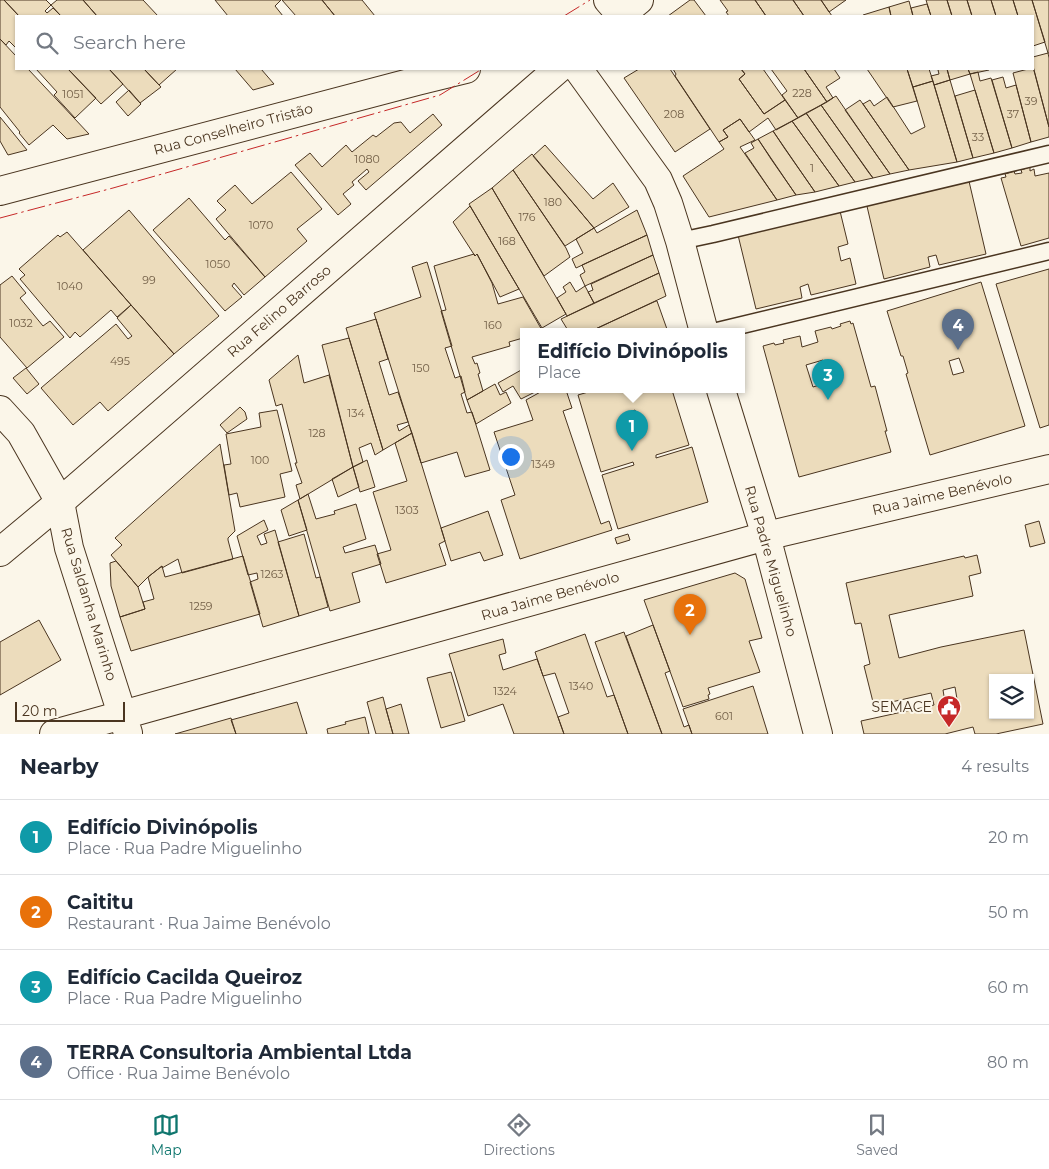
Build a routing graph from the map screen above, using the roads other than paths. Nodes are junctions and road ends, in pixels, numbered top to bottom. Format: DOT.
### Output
graph roads {
  1 [pos="462,70"];
  2 [pos="557,70"];
  3 [pos="579,70"];
  4 [pos="1049,154"];
  5 [pos="0,190"];
  6 [pos="680,241"];
  7 [pos="1049,251"];
  8 [pos="703,328"];
  9 [pos="730,328"];
  10 [pos="722,393"];
  11 [pos="0,410"];
  12 [pos="1049,469"];
  13 [pos="60,502"];
  14 [pos="766,536"];
  15 [pos="0,552"];
  16 [pos="126,725"];
  17 [pos="54,734"];
  18 [pos="818,734"];
  1 -- 5 [label="street, Rua Conselheiro Tristão"];
  2 -- 13 [label="street, Rua Felino Barroso"];
  3 -- 6 [label="street"];
  4 -- 6 [label="lane"];
  6 -- 8 [label="street"];
  7 -- 9 [label="lane"];
  10 -- 14 [label="street, Rua Padre Miguelinho"];
  11 -- 13 [label="street, Rua Saldanha Marinho"];
  12 -- 14 [label="street, Rua Jaime Benévolo"];
  13 -- 15 [label="street, Rua Felino Barroso"];
  13 -- 16 [label="street, Rua Saldanha Marinho"];
  14 -- 16 [label="street, Rua Jaime Benévolo"];
  14 -- 18 [label="street, Rua Padre Miguelinho"];
  16 -- 17 [label="street, Rua Jaime Benévolo"];
}
